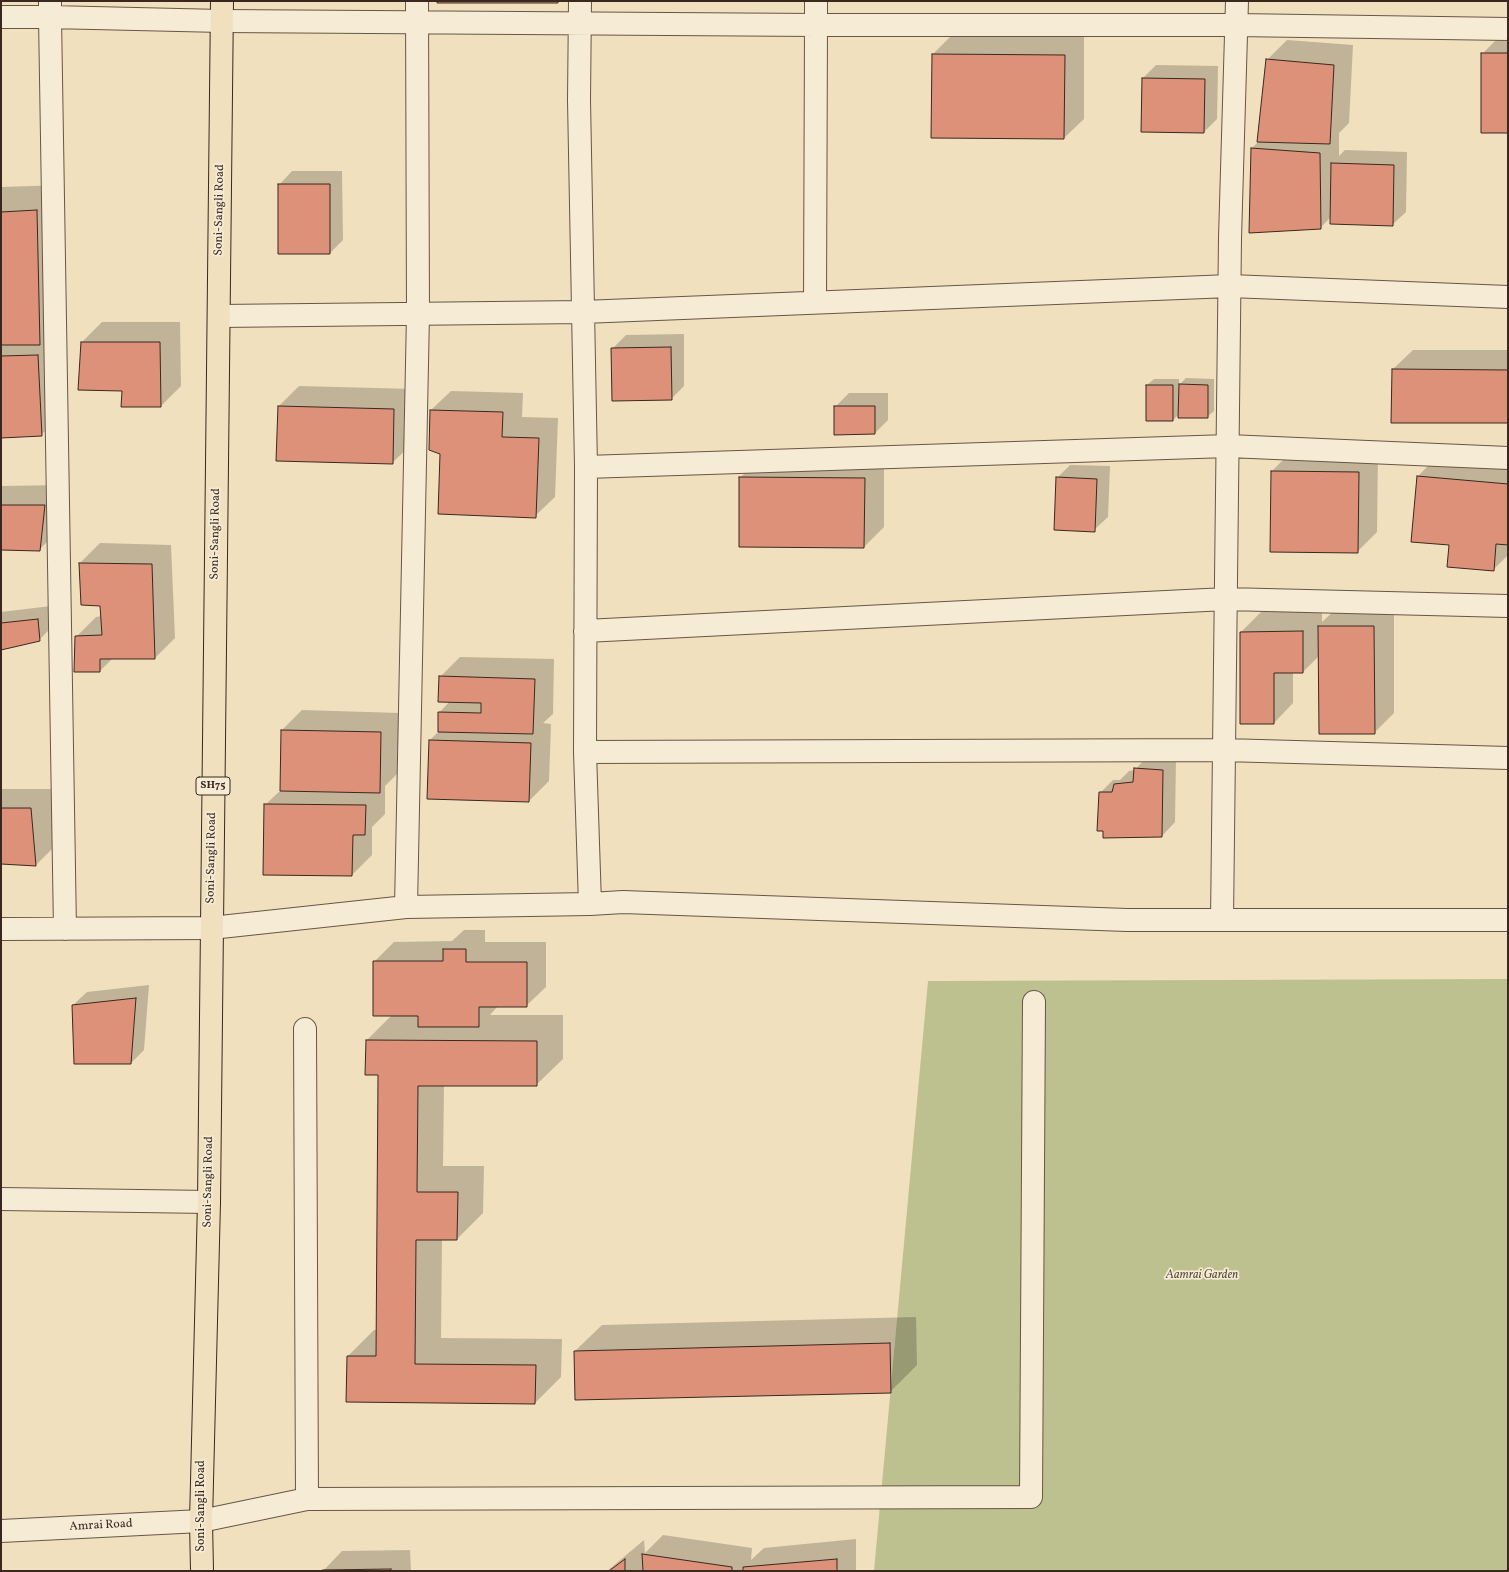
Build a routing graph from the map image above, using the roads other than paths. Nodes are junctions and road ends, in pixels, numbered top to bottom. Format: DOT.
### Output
graph roads {
  1 [pos="417,1"];
  2 [pos="580,1"];
  3 [pos="816,1"];
  4 [pos="1237,1"];
  5 [pos="50,9"];
  6 [pos="222,11"];
  7 [pos="1,17"];
  8 [pos="417,22"];
  9 [pos="580,24"];
  10 [pos="816,25"];
  11 [pos="1236,25"];
  12 [pos="1508,29"];
  13 [pos="1230,286"];
  14 [pos="1508,297"];
  15 [pos="815,302"];
  16 [pos="583,312"];
  17 [pos="418,314"];
  18 [pos="219,316"];
  19 [pos="1228,446"];
  20 [pos="1508,458"];
  21 [pos="586,467"];
  22 [pos="1226,599"];
  23 [pos="1508,606"];
  24 [pos="586,631"];
  25 [pos="1224,750"];
  26 [pos="585,752"];
  27 [pos="1508,758"];
  28 [pos="590,904"];
  29 [pos="406,907"];
  30 [pos="1222,920"];
  31 [pos="1508,920"];
  32 [pos="211,928"];
  33 [pos="1,929"];
  34 [pos="65,929"];
  35 [pos="1034,1002"];
  36 [pos="305,1029"];
  37 [pos="1,1198"];
  38 [pos="209,1202"];
  39 [pos="306,1499"];
  40 [pos="201,1521"];
  41 [pos="1,1531"];
  42 [pos="202,1571"];
  1 -- 8 [label="street"];
  2 -- 9 [label="street"];
  3 -- 10 [label="street"];
  4 -- 11 [label="street"];
  5 -- 6 [label="street"];
  5 -- 7 [label="street"];
  5 -- 34 [label="street"];
  6 -- 8 [label="street"];
  6 -- 18 [label="main road, Soni-Sangli Road / SH75"];
  8 -- 9 [label="street"];
  8 -- 17 [label="street"];
  9 -- 10 [label="street"];
  9 -- 16 [label="street"];
  10 -- 11 [label="street"];
  10 -- 15 [label="street"];
  11 -- 12 [label="street"];
  11 -- 13 [label="street"];
  13 -- 14 [label="street"];
  13 -- 15 [label="street"];
  13 -- 19 [label="street"];
  15 -- 16 [label="street"];
  16 -- 17 [label="street"];
  16 -- 21 [label="street"];
  17 -- 18 [label="street"];
  17 -- 29 [label="street"];
  18 -- 32 [label="main road, Soni-Sangli Road / SH75"];
  19 -- 20 [label="street"];
  19 -- 21 [label="street"];
  19 -- 22 [label="street"];
  21 -- 24 [label="street"];
  22 -- 23 [label="street"];
  22 -- 24 [label="street"];
  22 -- 25 [label="street"];
  24 -- 26 [label="street"];
  25 -- 26 [label="street"];
  25 -- 27 [label="street"];
  25 -- 30 [label="street"];
  26 -- 28 [label="street"];
  28 -- 29 [label="street"];
  28 -- 30 [label="street"];
  29 -- 32 [label="street"];
  30 -- 31 [label="street"];
  32 -- 34 [label="street"];
  32 -- 38 [label="main road, Soni-Sangli Road / SH75"];
  33 -- 34 [label="street"];
  35 -- 39 [label="street, Amrai Road"];
  36 -- 39 [label="street"];
  37 -- 38 [label="street"];
  38 -- 40 [label="main road, Soni-Sangli Road / SH75"];
  39 -- 40 [label="street, Amrai Road"];
  40 -- 41 [label="street, Amrai Road"];
  40 -- 42 [label="main road, Soni-Sangli Road / SH75"];
}
